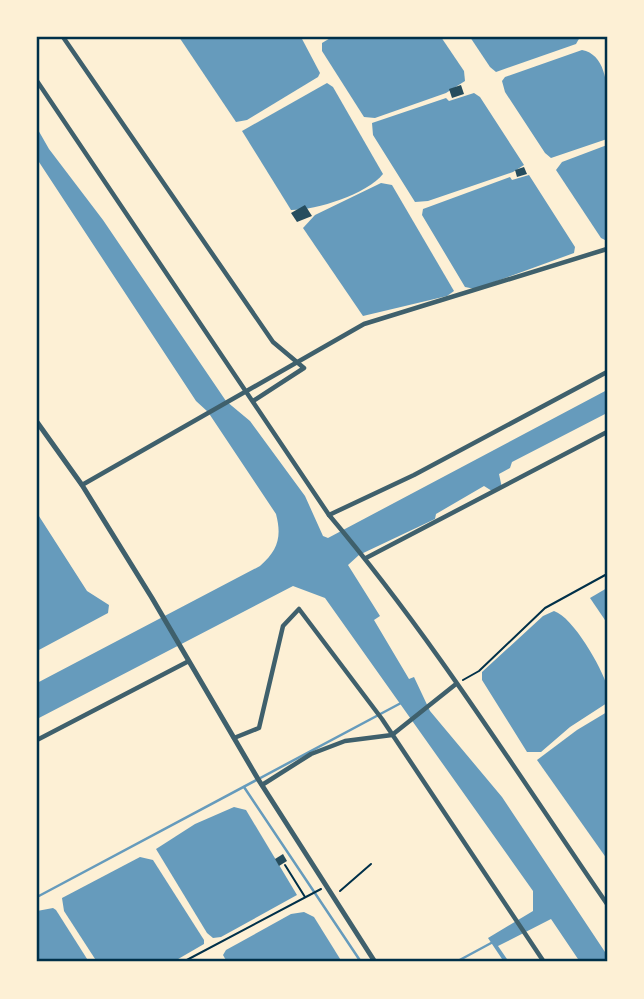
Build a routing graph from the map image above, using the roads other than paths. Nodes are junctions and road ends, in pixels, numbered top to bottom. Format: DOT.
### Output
graph roads {
  1 [pos="62,37"];
  2 [pos="37,81"];
  3 [pos="607,249"];
  4 [pos="298,361"];
  5 [pos="607,372"];
  6 [pos="253,401"];
  7 [pos="37,422"];
  8 [pos="607,432"];
  9 [pos="82,485"];
  10 [pos="329,515"];
  11 [pos="366,558"];
  12 [pos="187,662"];
  13 [pos="457,684"];
  14 [pos="392,734"];
  15 [pos="234,738"];
  16 [pos="37,740"];
  17 [pos="260,782"];
  18 [pos="607,904"];
  19 [pos="375,962"];
  20 [pos="544,962"];
  1 -- 4 [label="street"];
  2 -- 6 [label="street"];
  3 -- 4 [label="street"];
  4 -- 6 [label="street"];
  4 -- 9 [label="street"];
  5 -- 10 [label="street"];
  6 -- 10 [label="street"];
  7 -- 9 [label="street"];
  8 -- 11 [label="street"];
  9 -- 12 [label="street"];
  10 -- 11 [label="street"];
  11 -- 13 [label="street"];
  12 -- 15 [label="street"];
  12 -- 16 [label="street"];
  13 -- 14 [label="street"];
  13 -- 18 [label="street"];
  14 -- 15 [label="street"];
  14 -- 17 [label="street"];
  14 -- 20 [label="street"];
  15 -- 17 [label="street"];
  17 -- 19 [label="street"];
}
